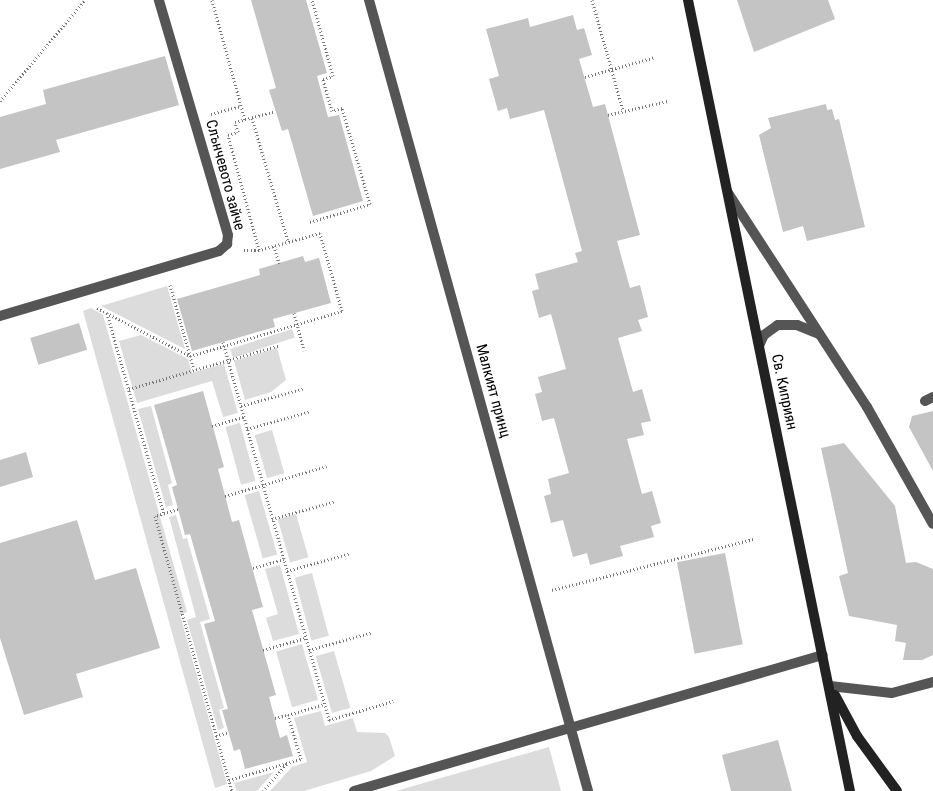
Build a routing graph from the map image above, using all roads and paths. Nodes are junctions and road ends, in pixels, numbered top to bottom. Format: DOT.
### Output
graph roads {
  1 [pos="84,0"];
  2 [pos="160,0"];
  3 [pos="212,0"];
  4 [pos="312,0"];
  5 [pos="369,0"];
  6 [pos="592,0"];
  7 [pos="688,0"];
  8 [pos="655,57"];
  9 [pos="611,70"];
  10 [pos="584,77"];
  11 [pos="0,101"];
  12 [pos="667,101"];
  13 [pos="241,106"];
  14 [pos="276,110"];
  15 [pos="623,110"];
  16 [pos="608,115"];
  17 [pos="252,118"];
  18 [pos="195,119"];
  19 [pos="245,120"];
  20 [pos="728,193"];
  21 [pos="310,222"];
  22 [pos="288,242"];
  23 [pos="274,246"];
  24 [pos="279,263"];
  25 [pos="165,268"];
  26 [pos="73,295"];
  27 [pos="107,313"];
  28 [pos="294,314"];
  29 [pos="0,316"];
  30 [pos="297,324"];
  31 [pos="819,334"];
  32 [pos="224,344"];
  33 [pos="280,345"];
  34 [pos="759,346"];
  35 [pos="304,351"];
  36 [pos="190,356"];
  37 [pos="228,360"];
  38 [pos="194,370"];
  39 [pos="305,388"];
  40 [pos="129,389"];
  41 [pos="241,406"];
  42 [pos="311,411"];
  43 [pos="244,416"];
  44 [pos="212,426"];
  45 [pos="247,429"];
  46 [pos="327,466"];
  47 [pos="263,485"];
  48 [pos="225,496"];
  49 [pos="336,501"];
  50 [pos="178,509"];
  51 [pos="164,514"];
  52 [pos="272,518"];
  53 [pos="933,524"];
  54 [pos="754,540"];
  55 [pos="351,552"];
  56 [pos="284,559"];
  57 [pos="253,568"];
  58 [pos="287,571"];
  59 [pos="546,592"];
  60 [pos="373,632"];
  61 [pos="306,638"];
  62 [pos="263,650"];
  63 [pos="309,650"];
  64 [pos="823,654"];
  65 [pos="933,682"];
  66 [pos="830,686"];
  67 [pos="393,701"];
  68 [pos="324,704"];
  69 [pos="288,714"];
  70 [pos="275,718"];
  71 [pos="570,728"];
  72 [pos="228,732"];
  73 [pos="216,736"];
  74 [pos="288,762"];
  75 [pos="229,780"];
  76 [pos="232,791"];
  77 [pos="264,791"];
  78 [pos="354,791"];
  79 [pos="588,791"];
  80 [pos="850,791"];
  81 [pos="897,791"];
  1 -- 11 [label="path"];
  2 -- 18 [label="street, Слънчевото зайче"];
  3 -- 13 [label="path"];
  4 -- 21 [label="path"];
  5 -- 71 [label="street, Малкият принц"];
  6 -- 9 [label="path"];
  7 -- 20 [label="street, Св. Киприян"];
  8 -- 9 [label="path"];
  9 -- 10 [label="path"];
  9 -- 15 [label="path"];
  12 -- 15 [label="path"];
  13 -- 18 [label="path"];
  13 -- 19 [label="path"];
  14 -- 17 [label="path"];
  15 -- 16 [label="path"];
  17 -- 19 [label="path"];
  17 -- 22 [label="path"];
  18 -- 25 [label="street, Слънчевото зайче"];
  19 -- 23 [label="path"];
  20 -- 31 [label="street"];
  20 -- 34 [label="street, Св. Киприян"];
  22 -- 23 [label="path"];
  22 -- 30 [label="path"];
  23 -- 24 [label="path"];
  25 -- 26 [label="street, Слънчевото зайче"];
  25 -- 36 [label="path"];
  26 -- 27 [label="path"];
  26 -- 29 [label="street, Слънчевото зайче"];
  27 -- 36 [label="path"];
  27 -- 40 [label="path"];
  28 -- 30 [label="path"];
  30 -- 32 [label="path"];
  30 -- 35 [label="path"];
  31 -- 34 [label="street"];
  31 -- 53 [label="street"];
  32 -- 36 [label="path"];
  32 -- 37 [label="path"];
  33 -- 37 [label="path"];
  34 -- 64 [label="street, Св. Киприян"];
  36 -- 38 [label="path"];
  37 -- 38 [label="path"];
  37 -- 41 [label="path"];
  38 -- 40 [label="path"];
  39 -- 41 [label="path"];
  40 -- 51 [label="path"];
  41 -- 43 [label="path"];
  42 -- 45 [label="path"];
  43 -- 44 [label="path"];
  43 -- 45 [label="path"];
  45 -- 47 [label="path"];
  46 -- 47 [label="path"];
  47 -- 48 [label="path"];
  47 -- 52 [label="path"];
  49 -- 52 [label="path"];
  50 -- 51 [label="path"];
  51 -- 73 [label="path"];
  52 -- 56 [label="path"];
  54 -- 59 [label="path"];
  55 -- 58 [label="path"];
  56 -- 57 [label="path"];
  56 -- 58 [label="path"];
  58 -- 61 [label="path"];
  60 -- 63 [label="path"];
  61 -- 62 [label="path"];
  61 -- 63 [label="path"];
  63 -- 68 [label="path"];
  64 -- 66 [label="street, Св. Киприян"];
  64 -- 71 [label="street"];
  65 -- 66 [label="street"];
  66 -- 80 [label="street, Св. Киприян"];
  66 -- 81 [label="street"];
  67 -- 68 [label="path"];
  68 -- 69 [label="path"];
  69 -- 70 [label="path"];
  69 -- 74 [label="path"];
  71 -- 78 [label="street"];
  71 -- 79 [label="street, Малкият принц"];
  72 -- 73 [label="path"];
  73 -- 75 [label="path"];
  74 -- 75 [label="path"];
  74 -- 77 [label="path"];
  75 -- 76 [label="path"];
}
